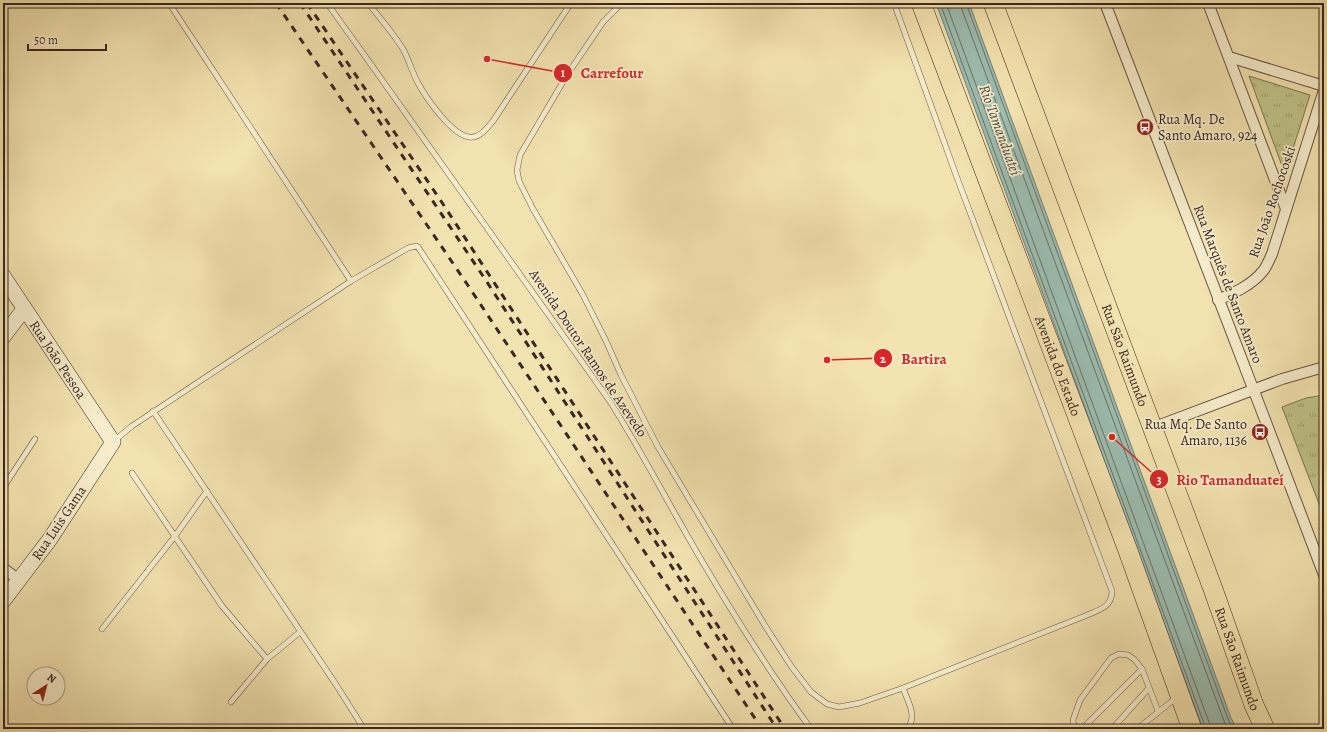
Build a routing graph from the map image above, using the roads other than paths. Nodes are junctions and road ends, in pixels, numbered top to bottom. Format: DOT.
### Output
graph roads {
  1 [pos="169,3"];
  2 [pos="327,3"];
  3 [pos="368,3"];
  4 [pos="570,3"];
  5 [pos="622,3"];
  6 [pos="894,3"];
  7 [pos="921,3"];
  8 [pos="993,3"];
  9 [pos="1105,3"];
  10 [pos="1208,3"];
  11 [pos="1229,57"];
  12 [pos="1324,86"];
  13 [pos="1324,90"];
  14 [pos="1286,209"];
  15 [pos="3,276"];
  16 [pos="351,281"];
  17 [pos="1218,300"];
  18 [pos="24,309"];
  19 [pos="3,337"];
  20 [pos="1324,367"];
  21 [pos="1254,390"];
  22 [pos="153,411"];
  23 [pos="1152,428"];
  24 [pos="35,439"];
  25 [pos="113,442"];
  26 [pos="132,473"];
  27 [pos="3,488"];
  28 [pos="207,491"];
  29 [pos="175,536"];
  30 [pos="3,568"];
  31 [pos="1324,575"];
  32 [pos="19,580"];
  33 [pos="3,601"];
  34 [pos="102,629"];
  35 [pos="300,632"];
  36 [pos="267,659"];
  37 [pos="1142,669"];
  38 [pos="903,688"];
  39 [pos="1149,688"];
  40 [pos="1180,695"];
  41 [pos="231,702"];
  42 [pos="1158,711"];
  43 [pos="364,729"];
  44 [pos="733,729"];
  45 [pos="811,729"];
  46 [pos="907,729"];
  47 [pos="1074,729"];
  48 [pos="1082,729"];
  49 [pos="1112,729"];
  50 [pos="1137,729"];
  51 [pos="1192,729"];
  52 [pos="1265,729"];
  1 -- 16 [label="lane"];
  2 -- 45 [label="lane, Avenida Doutor Ramos de Azevedo"];
  3 -- 4 [label="lane"];
  5 -- 38 [label="lane"];
  6 -- 38 [label="lane"];
  7 -- 40 [label="highway, Avenida do Estado"];
  8 -- 23 [label="highway, Rua São Raimundo"];
  9 -- 17 [label="street, Rua Marquês de Santo Amaro"];
  10 -- 11 [label="street"];
  11 -- 12 [label="street"];
  11 -- 14 [label="street"];
  13 -- 14 [label="street, Rua João Rochocoski"];
  14 -- 17 [label="street, Rua João Rochocoski"];
  15 -- 18 [label="street, Rua João Pessoa"];
  16 -- 22 [label="lane"];
  16 -- 44 [label="lane"];
  17 -- 21 [label="street, Rua Marquês de Santo Amaro"];
  18 -- 19 [label="street"];
  18 -- 25 [label="street, Rua João Pessoa"];
  20 -- 21 [label="street"];
  21 -- 23 [label="street"];
  21 -- 31 [label="street, Rua Marquês de Santo Amaro"];
  22 -- 25 [label="lane"];
  22 -- 28 [label="lane"];
  23 -- 52 [label="highway, Rua São Raimundo"];
  24 -- 27 [label="lane"];
  25 -- 32 [label="street, Rua Luis Gama"];
  26 -- 29 [label="lane"];
  28 -- 29 [label="lane"];
  28 -- 35 [label="lane"];
  29 -- 34 [label="lane"];
  29 -- 36 [label="lane"];
  30 -- 32 [label="street"];
  32 -- 33 [label="street, Rua Luis Gama"];
  35 -- 36 [label="lane"];
  35 -- 43 [label="lane"];
  36 -- 41 [label="lane"];
  37 -- 39 [label="lane"];
  37 -- 47 [label="lane"];
  37 -- 48 [label="lane"];
  38 -- 46 [label="lane"];
  39 -- 42 [label="lane"];
  39 -- 49 [label="lane"];
  40 -- 42 [label="lane"];
  40 -- 51 [label="highway, Avenida do Estado"];
  42 -- 50 [label="lane"];
}
